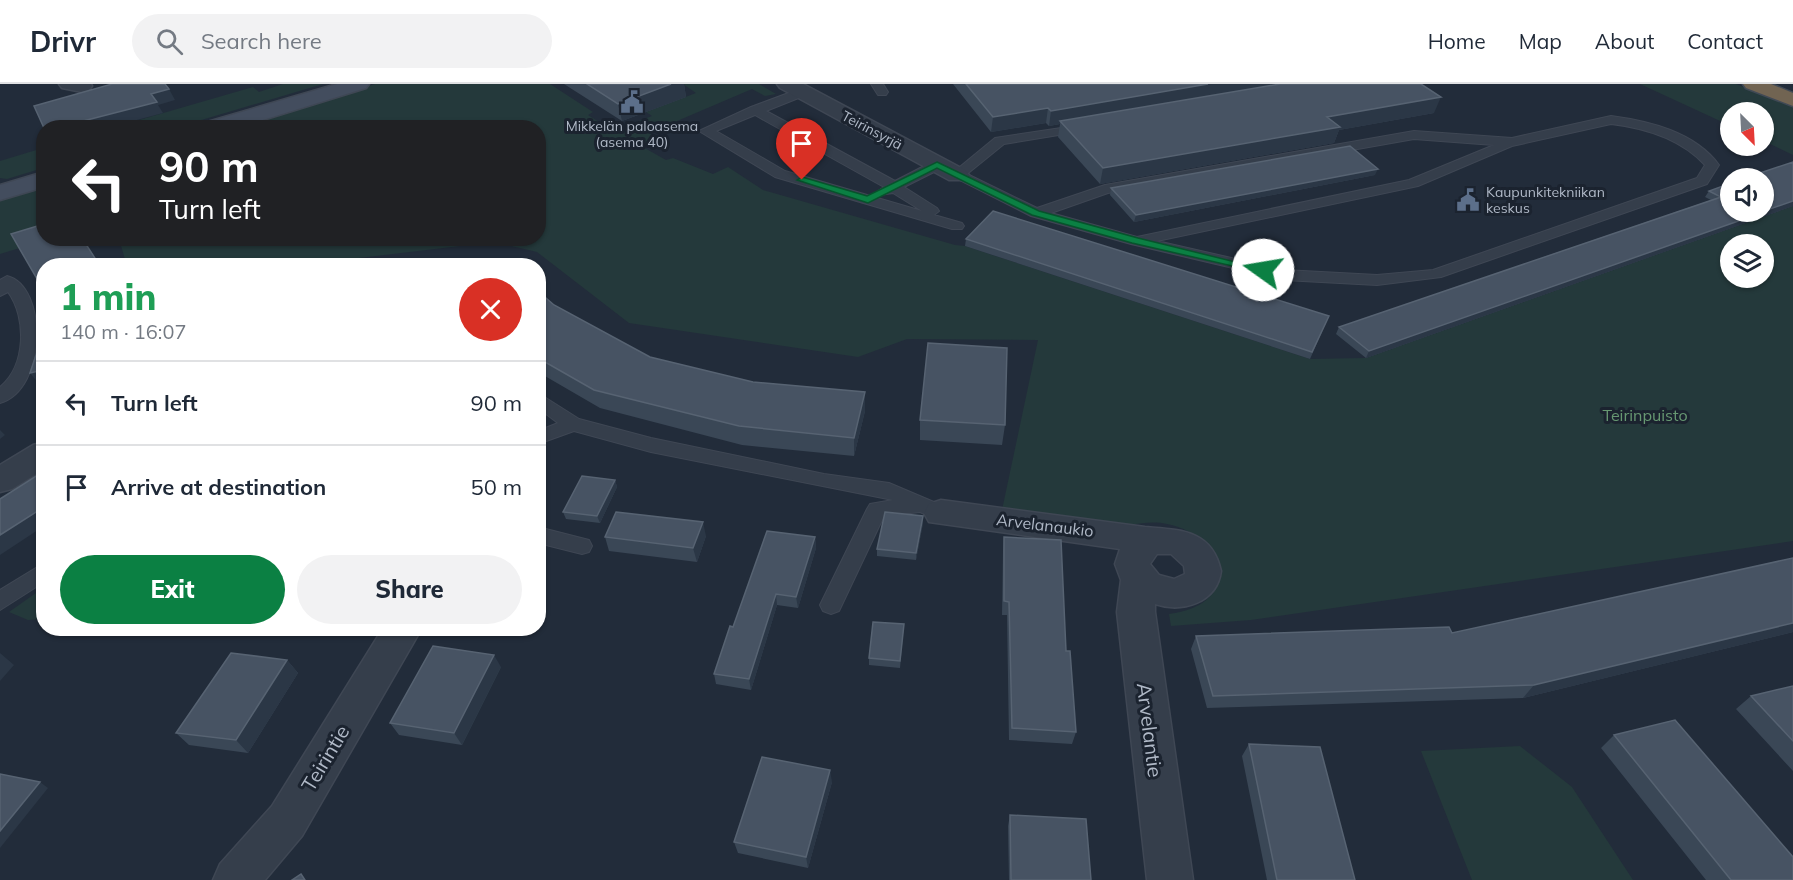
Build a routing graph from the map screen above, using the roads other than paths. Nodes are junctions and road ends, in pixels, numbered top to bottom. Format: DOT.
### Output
graph roads {
  1 [pos="359,84"];
  2 [pos="1753,84"];
  3 [pos="344,87"];
  4 [pos="795,88"];
  5 [pos="1793,100"];
  6 [pos="755,110"];
  7 [pos="238,120"];
  8 [pos="1094,125"];
  9 [pos="1512,142"];
  10 [pos="937,165"];
  11 [pos="957,175"];
  12 [pos="36,182"];
  13 [pos="893,188"];
  14 [pos="0,193"];
  15 [pos="868,200"];
  16 [pos="1036,213"];
  17 [pos="1136,241"];
  18 [pos="0,291"];
  19 [pos="0,397"];
  20 [pos="546,405"];
  21 [pos="573,424"];
  22 [pos="546,435"];
  23 [pos="36,458"];
  24 [pos="0,480"];
  25 [pos="932,509"];
  26 [pos="546,538"];
  27 [pos="1149,541"];
  28 [pos="582,546"];
  29 [pos="36,576"];
  30 [pos="1139,579"];
  31 [pos="0,601"];
  32 [pos="831,605"];
  33 [pos="398,636"];
  34 [pos="236,880"];
  35 [pos="1170,880"];
  1 -- 3 [label="main road"];
  2 -- 5 [label="highway"];
  3 -- 7 [label="main road"];
  4 -- 6 [label="lane"];
  4 -- 10 [label="street, Teirinsyrjä"];
  6 -- 13 [label="lane"];
  6 -- 15 [label="lane"];
  8 -- 11 [label="lane"];
  9 -- 16 [label="lane"];
  9 -- 17 [label="lane"];
  9 -- 17 [label="lane"];
  10 -- 11 [label="street, Teirinsyrjä"];
  10 -- 13 [label="lane"];
  11 -- 16 [label="lane"];
  12 -- 14 [label="main road"];
  13 -- 15 [label="lane"];
  13 -- 15 [label="lane"];
  16 -- 17 [label="lane"];
  18 -- 19 [label="lane"];
  20 -- 21 [label="lane"];
  21 -- 22 [label="lane"];
  21 -- 25 [label="lane"];
  23 -- 24 [label="street"];
  25 -- 27 [label="street, Arvelanaukio"];
  25 -- 32 [label="lane"];
  26 -- 28 [label="lane"];
  27 -- 30 [label="street"];
  27 -- 30 [label="street, Arvelanaukio"];
  29 -- 31 [label="lane"];
  30 -- 35 [label="street, Arvelantie"];
  33 -- 34 [label="street, Teirintie"];
}
